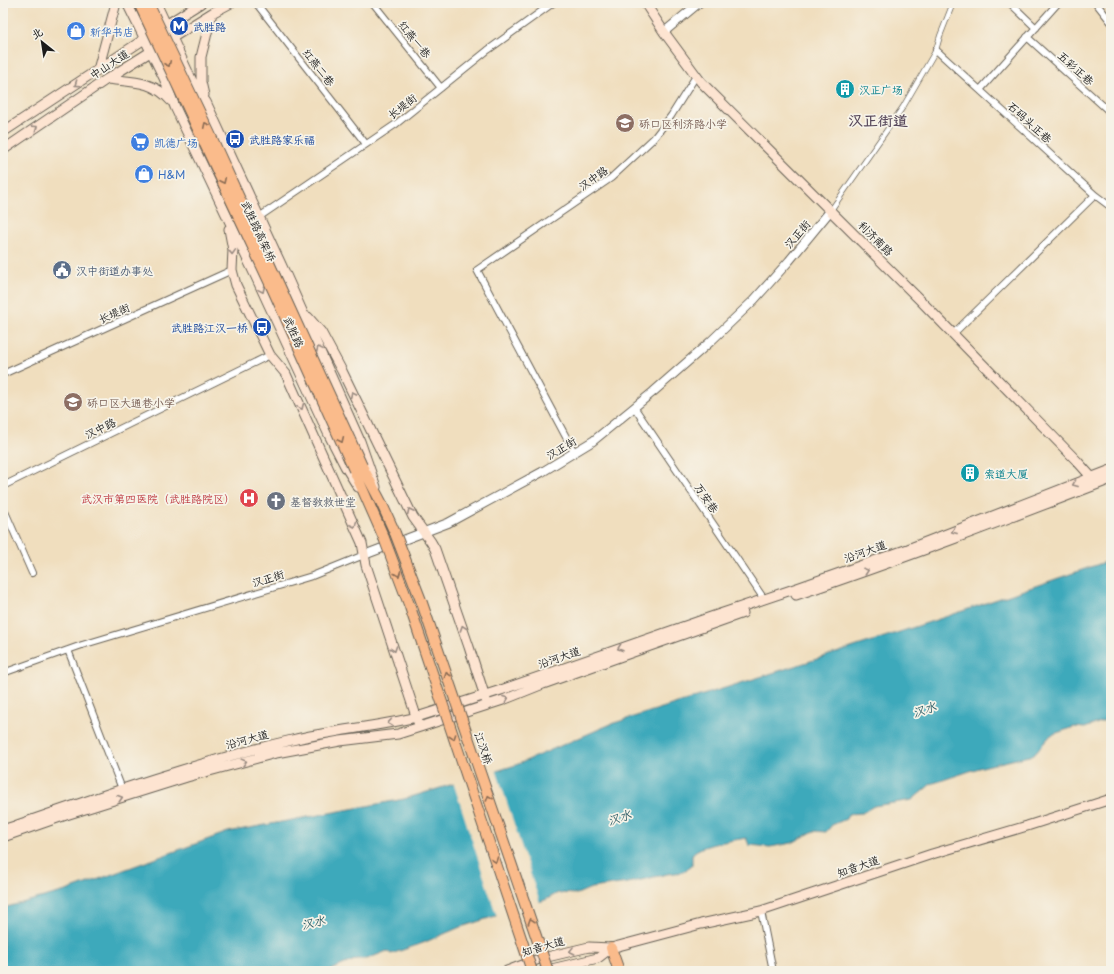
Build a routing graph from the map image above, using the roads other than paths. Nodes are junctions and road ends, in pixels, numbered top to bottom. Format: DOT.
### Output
graph roads {
  1 [pos="116,3"];
  2 [pos="127,3"];
  3 [pos="139,3"];
  4 [pos="148,3"];
  5 [pos="156,3"];
  6 [pos="201,3"];
  7 [pos="231,3"];
  8 [pos="256,3"];
  9 [pos="373,3"];
  10 [pos="553,3"];
  11 [pos="645,3"];
  12 [pos="699,3"];
  13 [pos="953,3"];
  14 [pos="1010,3"];
  15 [pos="1058,3"];
  16 [pos="1096,3"];
  17 [pos="212,13"];
  18 [pos="1111,22"];
  19 [pos="166,25"];
  20 [pos="1036,28"];
  21 [pos="664,32"];
  22 [pos="1027,37"];
  23 [pos="172,38"];
  24 [pos="144,39"];
  25 [pos="936,50"];
  26 [pos="151,51"];
  27 [pos="98,70"];
  28 [pos="696,76"];
  29 [pos="107,78"];
  30 [pos="441,88"];
  31 [pos="980,90"];
  32 [pos="206,102"];
  33 [pos="175,107"];
  34 [pos="1111,113"];
  35 [pos="3,132"];
  36 [pos="366,144"];
  37 [pos="3,150"];
  38 [pos="1095,195"];
  39 [pos="1111,207"];
  40 [pos="831,210"];
  41 [pos="226,214"];
  42 [pos="259,217"];
  43 [pos="232,270"];
  44 [pos="301,309"];
  45 [pos="953,334"];
  46 [pos="270,355"];
  47 [pos="3,374"];
  48 [pos="286,374"];
  49 [pos="311,396"];
  50 [pos="634,407"];
  51 [pos="574,452"];
  52 [pos="358,468"];
  53 [pos="1111,470"];
  54 [pos="1111,479"];
  55 [pos="1094,481"];
  56 [pos="3,486"];
  57 [pos="381,502"];
  58 [pos="370,506"];
  59 [pos="3,507"];
  60 [pos="424,532"];
  61 [pos="395,533"];
  62 [pos="364,555"];
  63 [pos="32,573"];
  64 [pos="764,599"];
  65 [pos="68,650"];
  66 [pos="3,673"];
  67 [pos="484,696"];
  68 [pos="487,706"];
  69 [pos="417,717"];
  70 [pos="420,728"];
  71 [pos="122,789"];
  72 [pos="1111,799"];
  73 [pos="3,830"];
  74 [pos="3,837"];
  75 [pos="761,911"];
  76 [pos="611,948"];
  77 [pos="507,971"];
  78 [pos="532,971"];
  79 [pos="543,971"];
  80 [pos="548,971"];
  81 [pos="618,971"];
  82 [pos="773,971"];
  1 -- 27 [label="main road"];
  2 -- 24 [label="main road, 武胜路"];
  3 -- 52 [label="main road, 武胜路高架桥, one-way, bridge"];
  52 -- 4 [label="main road, 武胜路高架桥, one-way, bridge"];
  5 -- 19 [label="main road, 武胜路"];
  6 -- 19 [label="main road, 中山大道"];
  7 -- 17 [label="main road, 中山大道"];
  8 -- 36 [label="street, 红燕二巷"];
  9 -- 30 [label="street, 红燕一巷"];
  10 -- 30 [label="street, 长堤街"];
  11 -- 21 [label="main road, 利济南路"];
  12 -- 21 [label="street"];
  13 -- 25 [label="street, 汉正街"];
  14 -- 20 [label="street"];
  15 -- 20 [label="street"];
  16 -- 18 [label="street"];
  17 -- 23 [label="main road, 中山大道"];
  17 -- 32 [label="main road"];
  19 -- 23 [label="main road, 武胜路"];
  19 -- 24 [label="main road, 中山大道"];
  20 -- 22 [label="street"];
  21 -- 28 [label="main road, 利济南路"];
  22 -- 31 [label="street"];
  22 -- 34 [label="street, 五彩正巷"];
  23 -- 26 [label="main road, 中山大道"];
  23 -- 32 [label="main road, 武胜路"];
  24 -- 26 [label="main road, 武胜路"];
  24 -- 27 [label="main road, 中山大道"];
  25 -- 31 [label="street, 石码头正巷"];
  25 -- 40 [label="street, 汉正街"];
  26 -- 29 [label="main road, 中山大道"];
  26 -- 33 [label="main road, 武胜路"];
  27 -- 35 [label="main road, 中山大道, one-way"];
  28 -- 40 [label="main road, 利济南路"];
  28 -- 51 [label="street, 汉中路"];
  29 -- 33 [label="main road"];
  37 -- 29 [label="main road, 中山大道, one-way"];
  30 -- 36 [label="street, 长堤街"];
  31 -- 38 [label="street, 石码头正巷"];
  32 -- 42 [label="main road, 武胜路"];
  33 -- 41 [label="main road, 武胜路"];
  36 -- 42 [label="street, 长堤街"];
  38 -- 39 [label="street, 石码头正巷"];
  38 -- 45 [label="street"];
  40 -- 45 [label="main road, 利济南路"];
  40 -- 50 [label="street, 汉正街"];
  41 -- 43 [label="main road, one-way"];
  41 -- 49 [label="main road, 武胜路, one-way"];
  42 -- 44 [label="main road, 武胜路"];
  43 -- 46 [label="main road"];
  43 -- 47 [label="street, 长堤街"];
  57 -- 44 [label="main road, 武胜路, one-way"];
  60 -- 44 [label="main road, one-way"];
  45 -- 55 [label="main road, 利济南路"];
  46 -- 48 [label="main road"];
  46 -- 56 [label="street, 汉中路"];
  48 -- 49 [label="main road"];
  48 -- 62 [label="main road, one-way"];
  49 -- 58 [label="main road, 武胜路"];
  50 -- 51 [label="street, 汉正街"];
  50 -- 64 [label="street, 万安巷"];
  51 -- 60 [label="street, 汉正街"];
  52 -- 57 [label="main road"];
  52 -- 58 [label="main road"];
  53 -- 55 [label="main road, 沿河大道"];
  54 -- 55 [label="main road, 沿河大道"];
  55 -- 64 [label="main road, 沿河大道, one-way"];
  68 -- 55 [label="main road, 沿河大道, one-way"];
  57 -- 61 [label="main road, 武胜路"];
  58 -- 78 [label="main road, 武胜路, one-way, bridge"];
  59 -- 63 [label="street"];
  60 -- 62 [label="street, 汉正街"];
  67 -- 60 [label="main road, one-way"];
  80 -- 61 [label="main road, 江汉桥, one-way, bridge"];
  62 -- 65 [label="street, 汉正街"];
  62 -- 69 [label="main road, one-way"];
  64 -- 67 [label="main road, 沿河大道, one-way"];
  65 -- 66 [label="street, 汉正街"];
  65 -- 71 [label="street"];
  67 -- 68 [label="main road"];
  67 -- 69 [label="main road, 沿河大道"];
  68 -- 70 [label="main road, 沿河大道"];
  69 -- 70 [label="main road"];
  69 -- 71 [label="main road, 沿河大道, one-way"];
  74 -- 70 [label="main road, 沿河大道, one-way"];
  71 -- 73 [label="main road, 沿河大道"];
  72 -- 75 [label="main road, 知音大道"];
  75 -- 76 [label="main road, 知音大道"];
  75 -- 82 [label="street"];
  76 -- 77 [label="main road, 知音大道, one-way"];
  76 -- 79 [label="main road, 知音大道"];
  76 -- 81 [label="main road"];
}
